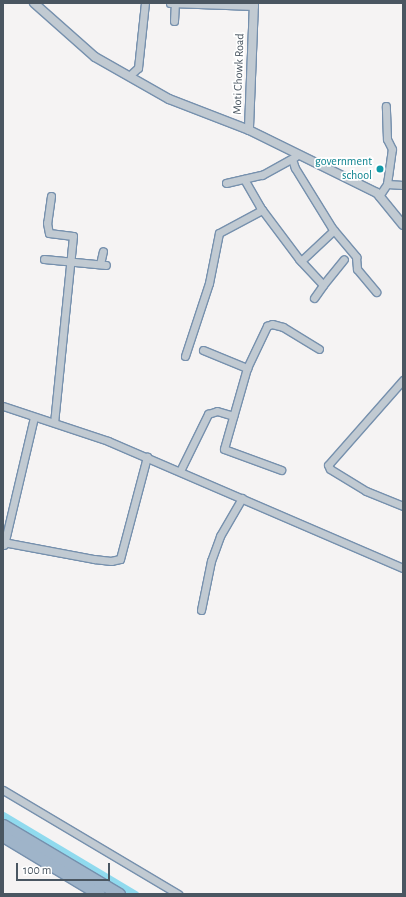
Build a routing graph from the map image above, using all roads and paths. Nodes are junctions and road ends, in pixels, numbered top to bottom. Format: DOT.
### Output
graph roads {
  1 [pos="34,3"];
  2 [pos="145,3"];
  3 [pos="170,3"];
  4 [pos="175,3"];
  5 [pos="254,4"];
  6 [pos="174,21"];
  7 [pos="129,76"];
  8 [pos="386,106"];
  9 [pos="249,130"];
  10 [pos="295,156"];
  11 [pos="244,179"];
  12 [pos="226,183"];
  13 [pos="387,184"];
  14 [pos="403,185"];
  15 [pos="51,196"];
  16 [pos="379,196"];
  17 [pos="262,210"];
  18 [pos="403,226"];
  19 [pos="334,230"];
  20 [pos="103,251"];
  21 [pos="44,259"];
  22 [pos="344,259"];
  23 [pos="301,261"];
  24 [pos="70,263"];
  25 [pos="323,285"];
  26 [pos="376,292"];
  27 [pos="314,298"];
  28 [pos="319,349"];
  29 [pos="203,350"];
  30 [pos="185,356"];
  31 [pos="247,368"];
  32 [pos="403,380"];
  33 [pos="3,406"];
  34 [pos="233,416"];
  35 [pos="34,417"];
  36 [pos="54,422"];
  37 [pos="147,457"];
  38 [pos="281,470"];
  39 [pos="180,471"];
  40 [pos="242,498"];
  41 [pos="403,506"];
  42 [pos="3,543"];
  43 [pos="403,567"];
  44 [pos="201,610"];
  45 [pos="3,790"];
  46 [pos="3,825"];
  47 [pos="3,836"];
  48 [pos="99,894"];
  49 [pos="119,894"];
  50 [pos="178,894"];
  1 -- 7 [label="street"];
  2 -- 7 [label="street"];
  3 -- 4 [label="street"];
  4 -- 5 [label="street"];
  4 -- 6 [label="street"];
  5 -- 9 [label="street, Moti Chowk Road"];
  7 -- 9 [label="street"];
  8 -- 13 [label="street"];
  9 -- 10 [label="street, Moti Chowk Road"];
  10 -- 11 [label="street"];
  10 -- 16 [label="street, Moti Chowk Road"];
  10 -- 19 [label="street"];
  11 -- 12 [label="street"];
  11 -- 17 [label="street"];
  13 -- 14 [label="street"];
  13 -- 16 [label="street"];
  15 -- 24 [label="street"];
  16 -- 18 [label="street, Moti Chowk Road"];
  17 -- 23 [label="street"];
  17 -- 30 [label="street"];
  19 -- 23 [label="street"];
  19 -- 26 [label="street"];
  20 -- 24 [label="street"];
  21 -- 24 [label="street"];
  22 -- 25 [label="street"];
  23 -- 25 [label="street"];
  24 -- 36 [label="street"];
  25 -- 27 [label="street"];
  28 -- 31 [label="street"];
  29 -- 31 [label="street"];
  31 -- 34 [label="street"];
  32 -- 41 [label="street"];
  33 -- 35 [label="street"];
  34 -- 38 [label="street"];
  34 -- 39 [label="street"];
  35 -- 36 [label="street"];
  35 -- 42 [label="street"];
  36 -- 37 [label="street"];
  37 -- 39 [label="street"];
  37 -- 42 [label="street"];
  39 -- 40 [label="street"];
  40 -- 43 [label="street"];
  40 -- 44 [label="street"];
  45 -- 50 [label="street"];
  46 -- 49 [label="highway"];
  47 -- 48 [label="highway"];
}
